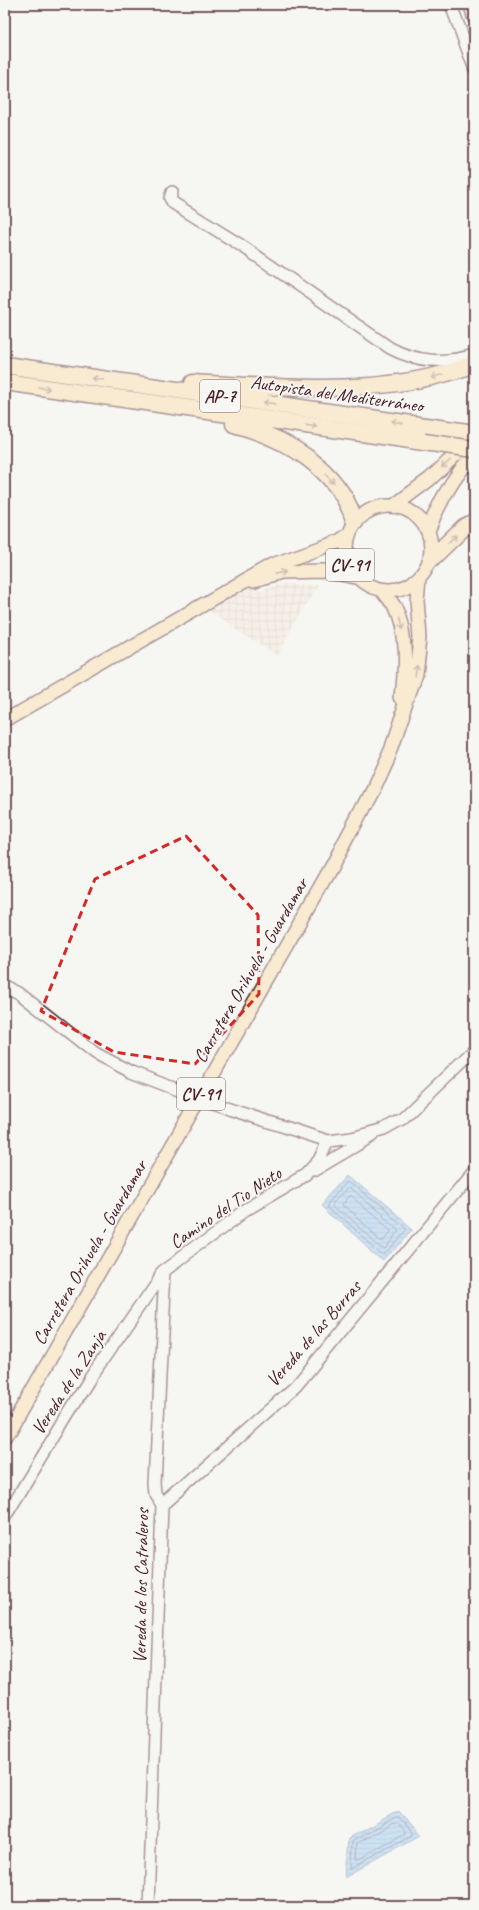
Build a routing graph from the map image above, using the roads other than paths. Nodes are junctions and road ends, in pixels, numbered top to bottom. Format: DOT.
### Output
graph roads {
  1 [pos="451,5"];
  2 [pos="470,5"];
  3 [pos="474,17"];
  4 [pos="474,67"];
  5 [pos="172,192"];
  6 [pos="474,355"];
  7 [pos="474,364"];
  8 [pos="5,365"];
  9 [pos="5,382"];
  10 [pos="128,383"];
  11 [pos="73,392"];
  12 [pos="474,433"];
  13 [pos="474,437"];
  14 [pos="474,449"];
  15 [pos="474,454"];
  16 [pos="394,506"];
  17 [pos="474,522"];
  18 [pos="352,529"];
  19 [pos="428,531"];
  20 [pos="431,559"];
  21 [pos="357,577"];
  22 [pos="420,578"];
  23 [pos="229,588"];
  24 [pos="383,591"];
  25 [pos="5,719"];
  26 [pos="392,748"];
  27 [pos="5,986"];
  28 [pos="474,1050"];
  29 [pos="384,1129"];
  30 [pos="328,1141"];
  31 [pos="474,1170"];
  32 [pos="305,1175"];
  33 [pos="165,1270"];
  34 [pos="5,1438"];
  35 [pos="162,1505"];
  36 [pos="5,1517"];
  37 [pos="148,1905"];
  1 -- 4 [label="street"];
  2 -- 3 [label="main road"];
  5 -- 6 [label="street"];
  7 -- 10 [label="highway, one-way"];
  10 -- 8 [label="highway, Autopista del Mediterráneo / AP-7, one-way"];
  9 -- 11 [label="highway, Autopista del Mediterráneo / AP-7, one-way"];
  12 -- 10 [label="highway, Autopista del Mediterráneo / AP-7, one-way"];
  11 -- 14 [label="highway, Autopista del Mediterráneo / AP-7, one-way, bridge"];
  11 -- 18 [label="highway, one-way"];
  13 -- 16 [label="main road, one-way"];
  15 -- 19 [label="main road"];
  16 -- 18 [label="main road, CV-91"];
  16 -- 19 [label="main road, CV-91"];
  20 -- 17 [label="highway, one-way"];
  18 -- 21 [label="main road, CV-91"];
  18 -- 23 [label="main road"];
  19 -- 20 [label="main road, CV-91"];
  20 -- 22 [label="main road, CV-91"];
  23 -- 21 [label="main road, one-way"];
  21 -- 24 [label="main road, CV-91"];
  22 -- 24 [label="main road, CV-91"];
  26 -- 22 [label="main road, Carretera Orihuela - Guardamar / CV-91, one-way"];
  23 -- 25 [label="main road"];
  24 -- 26 [label="main road, Carretera Orihuela - Guardamar / CV-91, one-way"];
  26 -- 34 [label="main road, Carretera Orihuela - Guardamar / CV-91"];
  27 -- 30 [label="street, Camino del Tio Nieto, bridge"];
  28 -- 29 [label="street, Camino del Tio Nieto"];
  29 -- 30 [label="street, Camino del Tio Nieto"];
  29 -- 32 [label="street, Camino del Tio Nieto"];
  30 -- 32 [label="street, Camino del Tio Nieto"];
  31 -- 35 [label="street, Vereda de las Burras"];
  32 -- 33 [label="street, Camino del Tio Nieto"];
  33 -- 35 [label="street, Vereda de los Catraleros"];
  33 -- 36 [label="street, Vereda de la Zanja"];
  35 -- 37 [label="street, Vereda de los Catraleros"];
}
